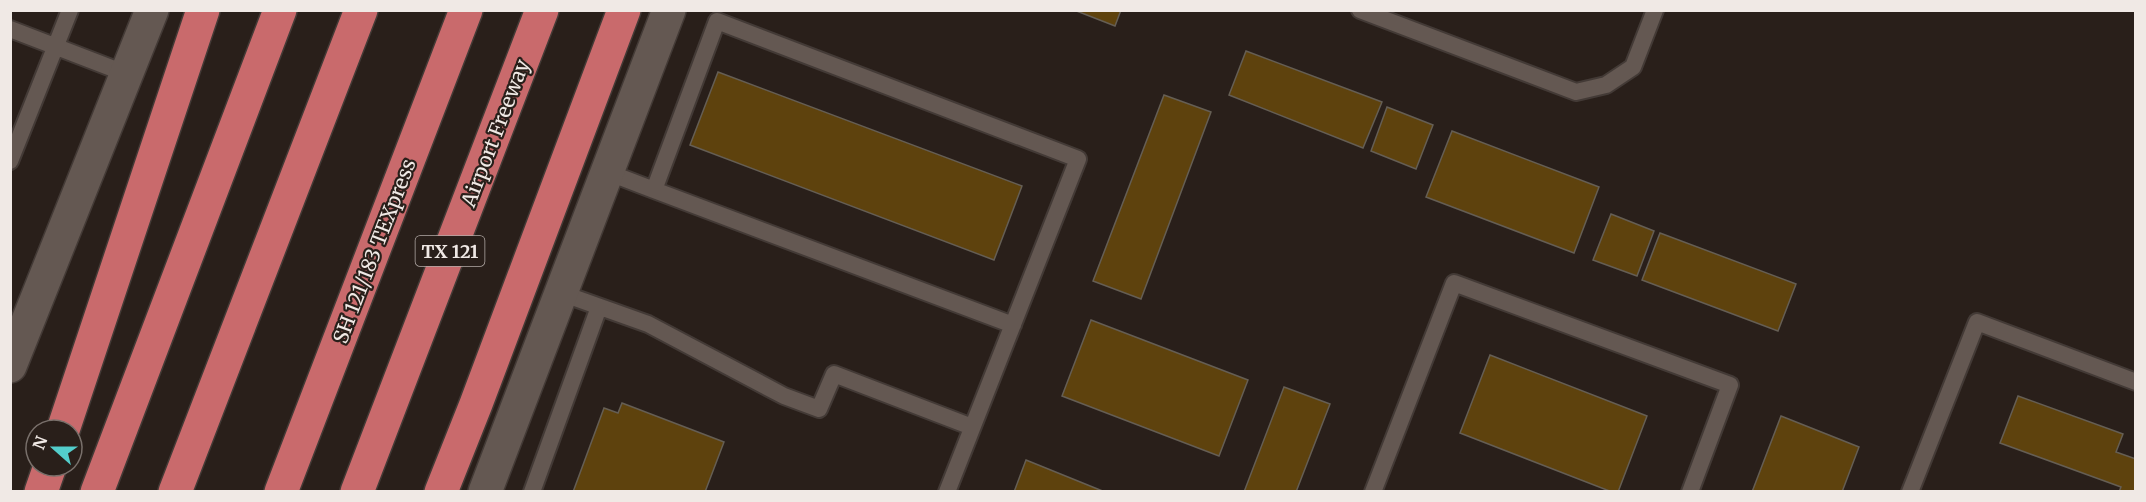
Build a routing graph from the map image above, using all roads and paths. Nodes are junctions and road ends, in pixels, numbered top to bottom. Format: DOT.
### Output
graph roads {
  1 [pos="70,10"];
  2 [pos="152,10"];
  3 [pos="203,10"];
  4 [pos="280,10"];
  5 [pos="361,10"];
  6 [pos="466,10"];
  7 [pos="543,10"];
  8 [pos="624,10"];
  9 [pos="669,10"];
  10 [pos="1360,10"];
  11 [pos="1655,10"];
  12 [pos="10,29"];
  13 [pos="56,46"];
  14 [pos="127,74"];
  15 [pos="10,161"];
  16 [pos="608,172"];
  17 [pos="654,190"];
  18 [pos="561,293"];
  19 [pos="599,307"];
  20 [pos="1013,325"];
  21 [pos="10,366"];
  22 [pos="2136,382"];
  23 [pos="67,418"];
  24 [pos="972,427"];
  25 [pos="97,492"];
  26 [pos="175,492"];
  27 [pos="281,492"];
  28 [pos="357,492"];
  29 [pos="441,492"];
  30 [pos="485,492"];
  31 [pos="532,492"];
  32 [pos="946,492"];
  33 [pos="1373,492"];
  34 [pos="1690,492"];
  35 [pos="1910,492"];
  1 -- 13 [label="lane"];
  2 -- 14 [label="main road"];
  3 -- 23 [label="highway"];
  4 -- 25 [label="highway"];
  5 -- 26 [label="highway"];
  6 -- 27 [label="highway, SH 121/183 TEXpress"];
  7 -- 28 [label="highway, Airport Freeway / TX 121"];
  8 -- 29 [label="highway"];
  9 -- 16 [label="main road"];
  10 -- 11 [label="lane"];
  12 -- 13 [label="lane"];
  13 -- 14 [label="lane"];
  13 -- 15 [label="lane"];
  14 -- 21 [label="main road"];
  16 -- 17 [label="lane"];
  16 -- 18 [label="main road"];
  17 -- 20 [label="lane"];
  17 -- 20 [label="lane"];
  18 -- 19 [label="lane"];
  18 -- 30 [label="main road"];
  19 -- 24 [label="lane"];
  19 -- 31 [label="lane"];
  20 -- 24 [label="lane"];
  22 -- 35 [label="lane"];
  24 -- 32 [label="lane"];
  33 -- 34 [label="lane"];
}
